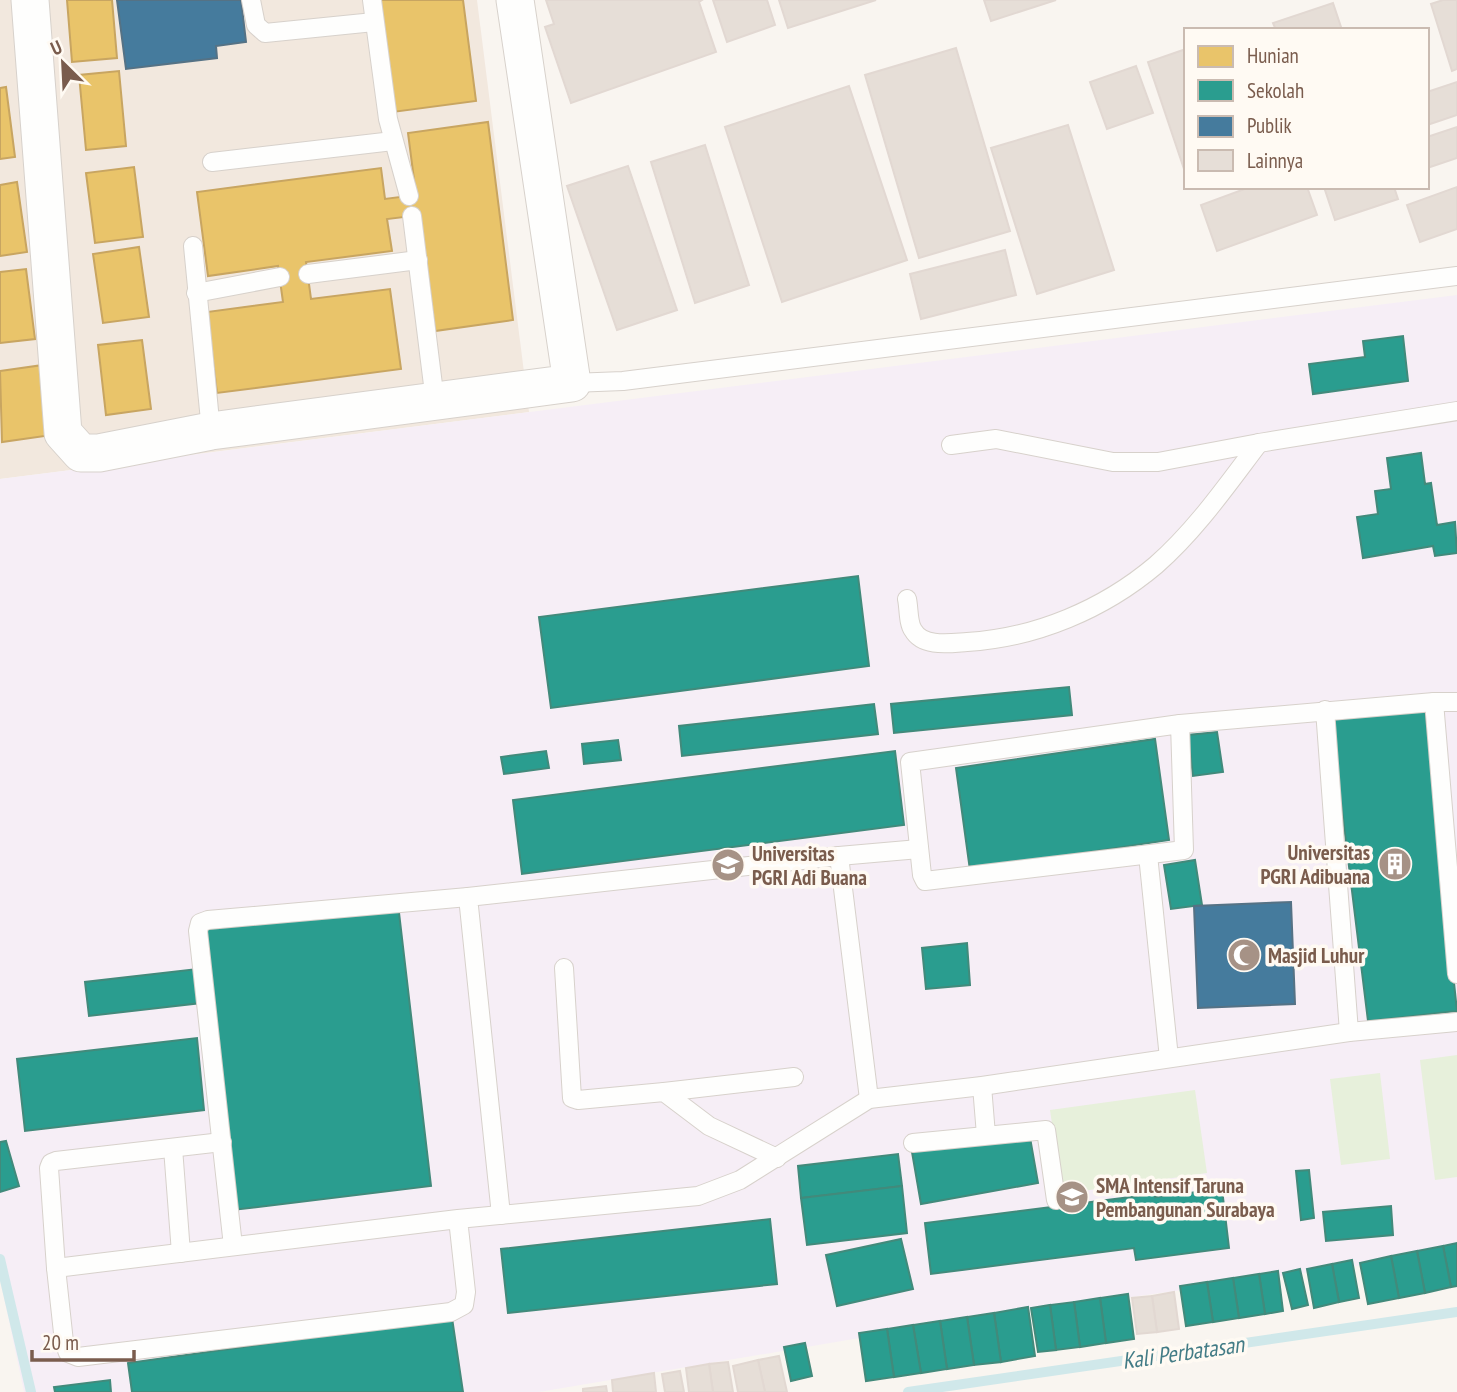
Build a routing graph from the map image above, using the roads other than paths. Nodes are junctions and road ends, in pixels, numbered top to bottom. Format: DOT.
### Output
graph roads {
  1 [pos="30,0"];
  2 [pos="250,0"];
  3 [pos="372,0"];
  4 [pos="515,0"];
  5 [pos="374,22"];
  6 [pos="393,141"];
  7 [pos="212,162"];
  8 [pos="409,196"];
  9 [pos="412,216"];
  10 [pos="193,246"];
  11 [pos="418,260"];
  12 [pos="308,274"];
  13 [pos="1457,276"];
  14 [pos="280,277"];
  15 [pos="196,293"];
  16 [pos="572,383"];
  17 [pos="435,401"];
  18 [pos="1457,411"];
  19 [pos="211,431"];
  20 [pos="1259,443"];
  21 [pos="951,444"];
  22 [pos="907,599"];
  23 [pos="1434,702"];
  24 [pos="1457,702"];
  25 [pos="1325,710"];
  26 [pos="1180,724"];
  27 [pos="919,849"];
  28 [pos="1148,855"];
  29 [pos="839,856"];
  30 [pos="468,897"];
  31 [pos="564,968"];
  32 [pos="1457,974"];
  33 [pos="1457,1022"];
  34 [pos="1349,1032"];
  35 [pos="1169,1058"];
  36 [pos="794,1077"];
  37 [pos="982,1086"];
  38 [pos="664,1092"];
  39 [pos="869,1099"];
  40 [pos="986,1135"];
  41 [pos="222,1142"];
  42 [pos="912,1143"];
  43 [pos="173,1148"];
  44 [pos="777,1158"];
  45 [pos="1056,1200"];
  46 [pos="501,1215"];
  47 [pos="458,1219"];
  48 [pos="233,1246"];
  49 [pos="181,1252"];
  50 [pos="56,1268"];
  1 -- 19 [label="street"];
  2 -- 5 [label="lane"];
  3 -- 5 [label="lane"];
  4 -- 16 [label="street"];
  5 -- 6 [label="lane"];
  6 -- 7 [label="lane"];
  6 -- 8 [label="lane"];
  9 -- 11 [label="lane"];
  10 -- 15 [label="lane"];
  11 -- 12 [label="lane"];
  11 -- 17 [label="lane"];
  13 -- 16 [label="lane"];
  14 -- 15 [label="lane"];
  15 -- 19 [label="lane"];
  16 -- 17 [label="street"];
  17 -- 19 [label="street"];
  18 -- 20 [label="lane"];
  20 -- 21 [label="lane"];
  20 -- 22 [label="lane"];
  23 -- 24 [label="lane"];
  23 -- 25 [label="lane"];
  23 -- 32 [label="lane"];
  25 -- 26 [label="lane"];
  25 -- 34 [label="lane"];
  26 -- 27 [label="lane"];
  26 -- 28 [label="lane"];
  27 -- 28 [label="lane"];
  27 -- 29 [label="lane"];
  28 -- 35 [label="lane"];
  29 -- 30 [label="lane"];
  29 -- 39 [label="lane"];
  30 -- 41 [label="lane"];
  30 -- 46 [label="lane"];
  31 -- 38 [label="lane"];
  33 -- 34 [label="lane"];
  34 -- 35 [label="lane"];
  35 -- 37 [label="lane"];
  36 -- 38 [label="lane"];
  37 -- 39 [label="lane"];
  37 -- 40 [label="lane"];
  38 -- 44 [label="lane"];
  39 -- 44 [label="lane"];
  40 -- 42 [label="lane"];
  40 -- 45 [label="lane"];
  41 -- 43 [label="lane"];
  41 -- 48 [label="lane"];
  43 -- 49 [label="lane"];
  43 -- 50 [label="lane"];
  44 -- 46 [label="lane"];
  46 -- 47 [label="lane"];
  47 -- 48 [label="lane"];
  47 -- 50 [label="lane"];
  48 -- 49 [label="lane"];
  49 -- 50 [label="lane"];
}
